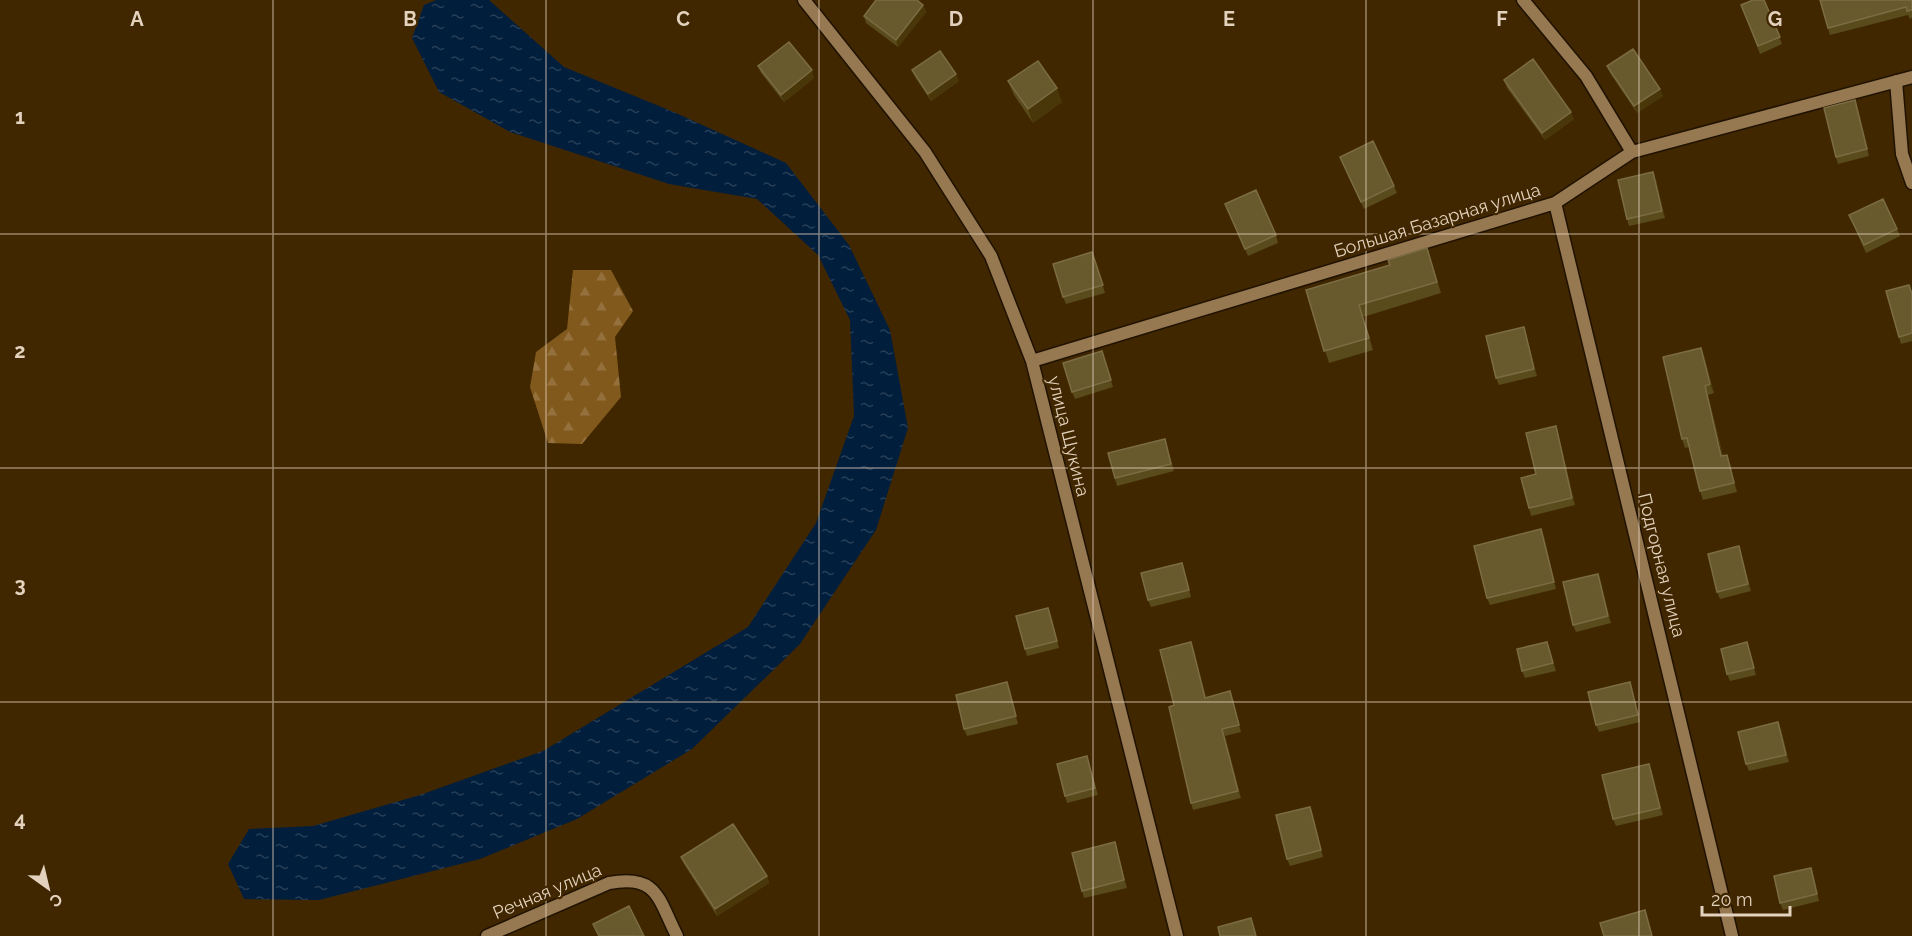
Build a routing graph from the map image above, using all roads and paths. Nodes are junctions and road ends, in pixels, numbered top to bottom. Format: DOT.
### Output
graph roads {
  1 [pos="804,0"];
  2 [pos="1523,0"];
  3 [pos="1912,77"];
  4 [pos="1896,81"];
  5 [pos="1632,152"];
  6 [pos="1912,183"];
  7 [pos="1554,203"];
  8 [pos="1032,361"];
  9 [pos="488,936"];
  10 [pos="677,936"];
  11 [pos="1177,936"];
  12 [pos="1732,936"];
  1 -- 8 [label="street, улица Щукина"];
  2 -- 5 [label="street"];
  3 -- 4 [label="street, Большая Базарная улица"];
  4 -- 5 [label="street, Большая Базарная улица"];
  4 -- 6 [label="street"];
  5 -- 7 [label="street, Большая Базарная улица"];
  7 -- 8 [label="street, Большая Базарная улица"];
  7 -- 12 [label="street, Подгорная улица"];
  8 -- 11 [label="street, улица Щукина"];
  9 -- 10 [label="street, Речная улица"];
}
